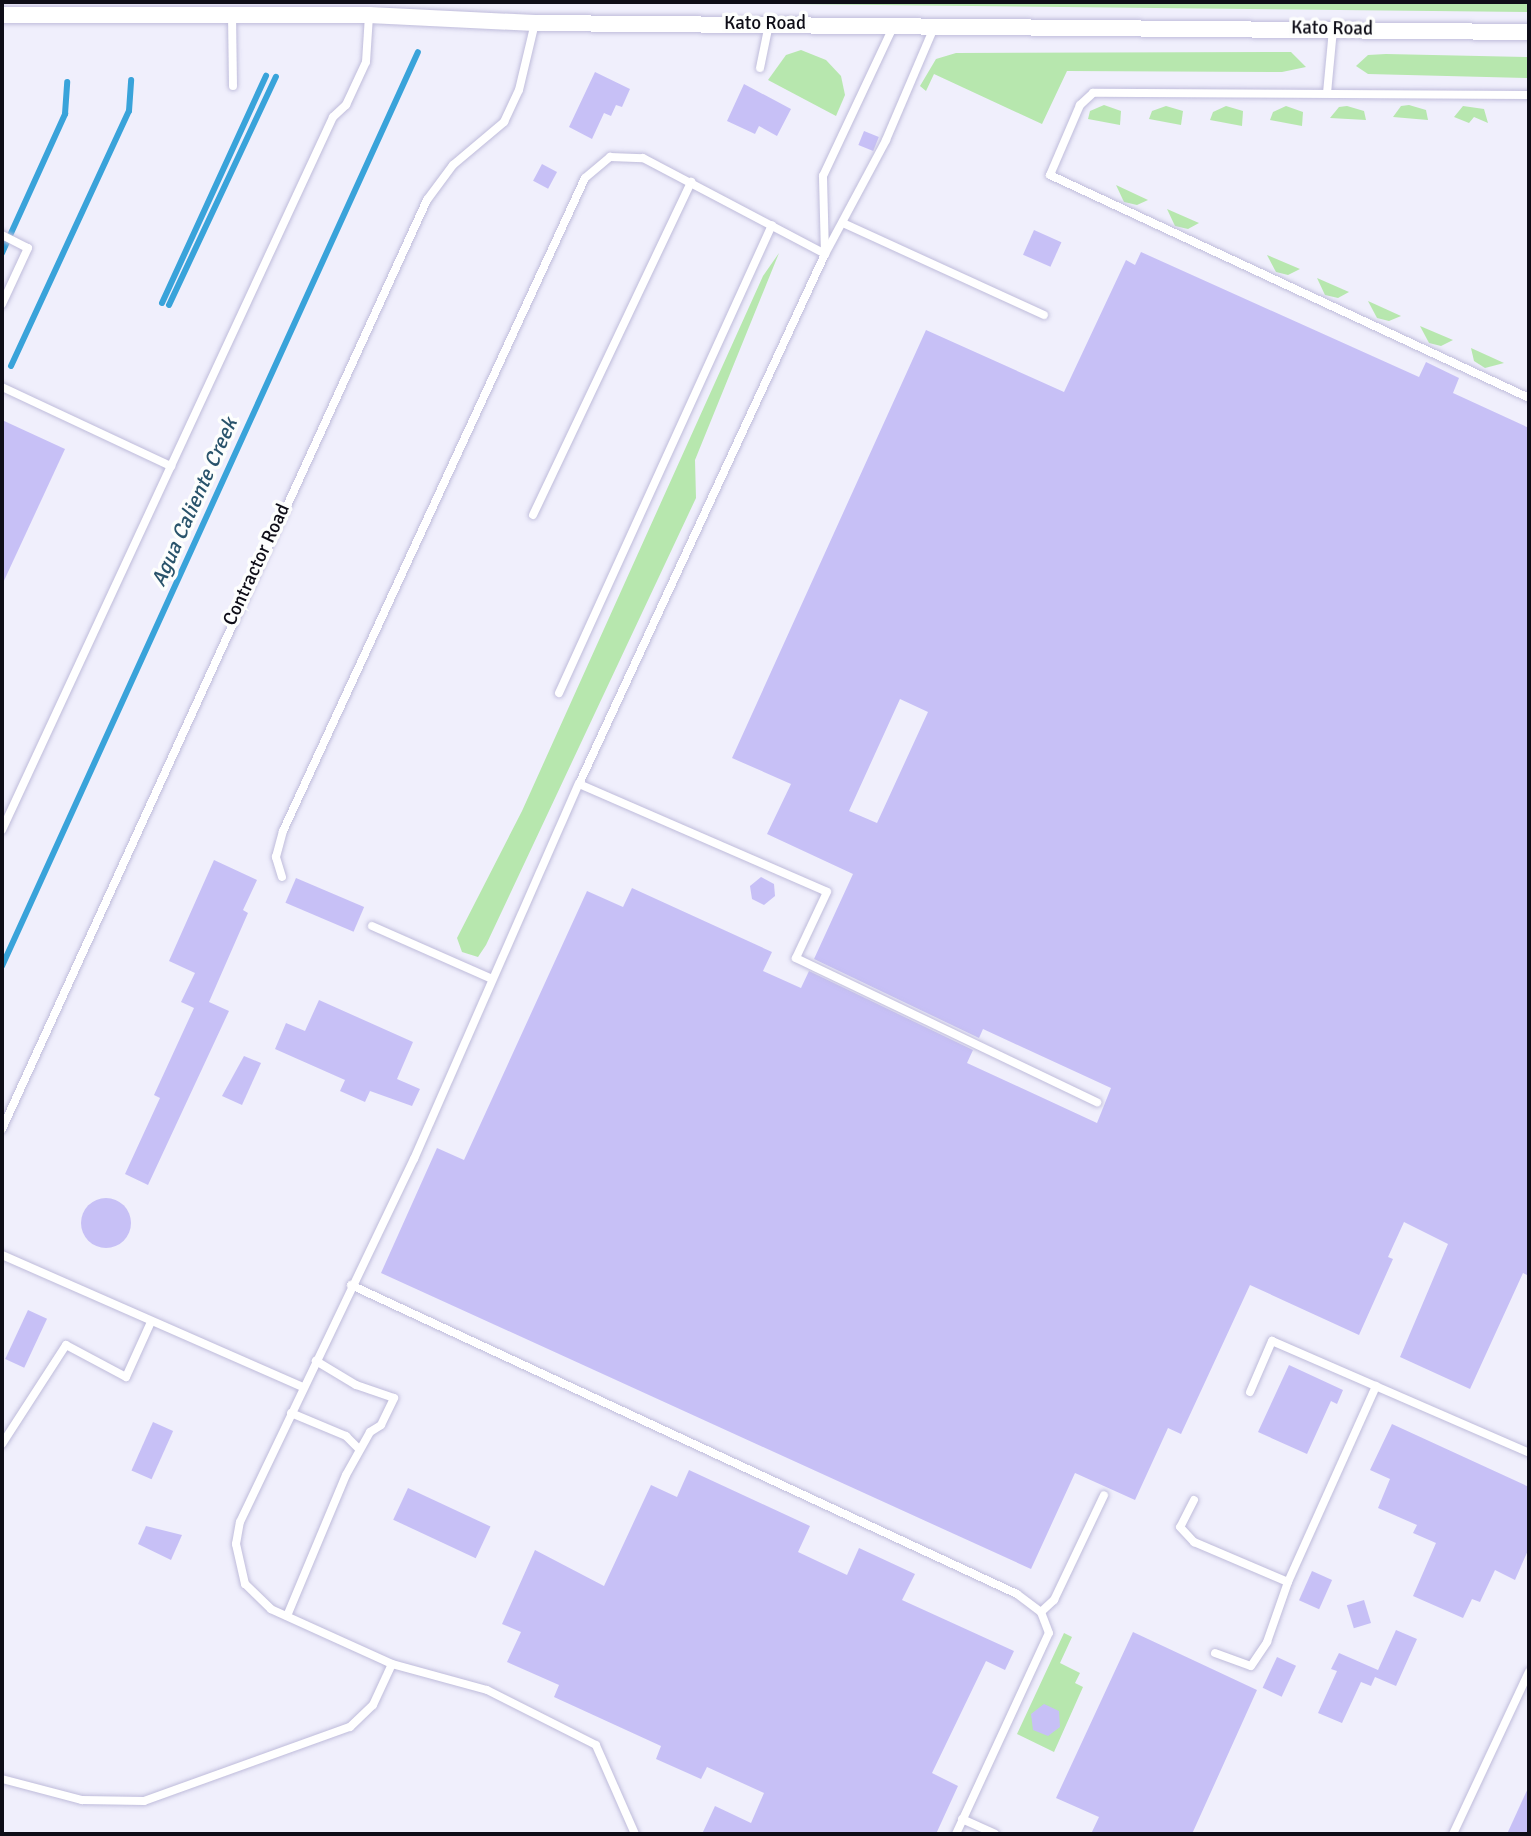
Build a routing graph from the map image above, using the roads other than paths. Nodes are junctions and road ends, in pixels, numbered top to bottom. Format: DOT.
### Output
graph roads {
  1 [pos="232,14"];
  2 [pos="2,15"];
  3 [pos="369,15"];
  4 [pos="535,23"];
  5 [pos="769,24"];
  6 [pos="894,24"];
  7 [pos="935,24"];
  8 [pos="1333,29"];
  9 [pos="1529,32"];
  10 [pos="760,68"];
  11 [pos="233,86"];
  12 [pos="1327,93"];
  13 [pos="1529,95"];
  14 [pos="691,182"];
  15 [pos="843,223"];
  16 [pos="772,225"];
  17 [pos="2,236"];
  18 [pos="825,254"];
  19 [pos="2,304"];
  20 [pos="1044,314"];
  21 [pos="2,387"];
  22 [pos="1529,398"];
  23 [pos="171,466"];
  24 [pos="533,515"];
  25 [pos="559,692"];
  26 [pos="579,784"];
  27 [pos="2,830"];
  28 [pos="282,877"];
  29 [pos="372,926"];
  30 [pos="492,979"];
  31 [pos="1097,1102"];
  32 [pos="2,1129"];
  33 [pos="2,1255"];
  34 [pos="351,1285"];
  35 [pos="150,1322"];
  36 [pos="316,1361"];
  37 [pos="1376,1386"];
  38 [pos="303,1387"];
  39 [pos="1250,1392"];
  40 [pos="291,1413"];
  41 [pos="2,1444"];
  42 [pos="359,1449"];
  43 [pos="1529,1453"];
  44 [pos="1104,1495"];
  45 [pos="1194,1500"];
  46 [pos="1287,1582"];
  47 [pos="1041,1612"];
  48 [pos="287,1616"];
  49 [pos="1215,1653"];
  50 [pos="392,1664"];
  51 [pos="1529,1672"];
  52 [pos="2,1779"];
  53 [pos="962,1819"];
  54 [pos="635,1834"];
  55 [pos="956,1834"];
  56 [pos="995,1834"];
  57 [pos="1453,1834"];
  1 -- 2 [label="street, Kato Road"];
  1 -- 3 [label="street, Kato Road"];
  1 -- 11 [label="lane"];
  3 -- 4 [label="street, Kato Road"];
  3 -- 23 [label="lane"];
  4 -- 5 [label="street, Kato Road"];
  4 -- 32 [label="lane, Contractor Road"];
  5 -- 6 [label="street, Kato Road"];
  5 -- 10 [label="lane"];
  6 -- 7 [label="street, Kato Road"];
  6 -- 18 [label="lane"];
  7 -- 8 [label="street, Kato Road"];
  7 -- 15 [label="lane"];
  8 -- 9 [label="street, Kato Road"];
  8 -- 12 [label="lane"];
  12 -- 13 [label="lane"];
  12 -- 22 [label="lane"];
  14 -- 16 [label="lane"];
  14 -- 24 [label="lane"];
  14 -- 28 [label="lane"];
  15 -- 18 [label="lane"];
  15 -- 20 [label="lane"];
  16 -- 18 [label="lane"];
  16 -- 25 [label="lane"];
  17 -- 19 [label="lane"];
  18 -- 26 [label="lane"];
  21 -- 23 [label="lane"];
  23 -- 27 [label="lane"];
  26 -- 30 [label="lane"];
  26 -- 31 [label="lane"];
  29 -- 30 [label="lane"];
  30 -- 34 [label="lane"];
  33 -- 35 [label="lane"];
  34 -- 36 [label="lane"];
  34 -- 47 [label="lane"];
  35 -- 38 [label="lane"];
  35 -- 41 [label="lane"];
  36 -- 38 [label="lane"];
  36 -- 42 [label="lane"];
  37 -- 39 [label="lane"];
  37 -- 43 [label="lane"];
  37 -- 46 [label="lane"];
  38 -- 40 [label="lane"];
  40 -- 42 [label="lane"];
  40 -- 48 [label="lane"];
  42 -- 48 [label="lane"];
  44 -- 47 [label="lane"];
  45 -- 46 [label="lane"];
  46 -- 49 [label="lane"];
  47 -- 53 [label="lane"];
  48 -- 50 [label="lane"];
  50 -- 52 [label="lane"];
  50 -- 54 [label="lane"];
  51 -- 57 [label="lane"];
  53 -- 55 [label="lane"];
  53 -- 56 [label="lane"];
}
